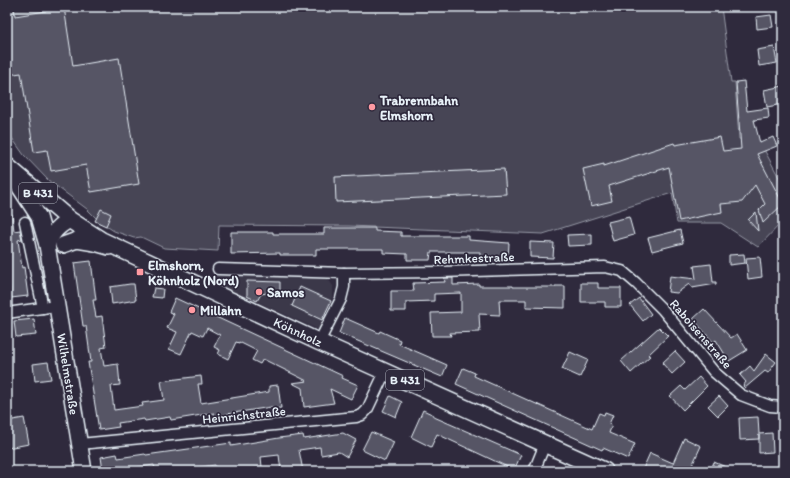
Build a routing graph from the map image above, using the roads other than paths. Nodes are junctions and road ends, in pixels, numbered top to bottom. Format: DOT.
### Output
graph roads {
  1 [pos="7,167"];
  2 [pos="70,220"];
  3 [pos="25,222"];
  4 [pos="47,245"];
  5 [pos="63,245"];
  6 [pos="127,253"];
  7 [pos="605,267"];
  8 [pos="218,269"];
  9 [pos="344,273"];
  10 [pos="52,278"];
  11 [pos="50,307"];
  12 [pos="7,313"];
  13 [pos="319,342"];
  14 [pos="385,372"];
  15 [pos="783,407"];
  16 [pos="80,444"];
  17 [pos="545,444"];
  18 [pos="84,471"];
  19 [pos="534,471"];
  20 [pos="606,471"];
  1 -- 2 [label="main road, Köhnholz / B 431"];
  1 -- 4 [label="main road, Wilhelmstraße"];
  2 -- 4 [label="main road"];
  2 -- 5 [label="main road, Wilhelmstraße"];
  2 -- 6 [label="main road, Köhnholz / B 431"];
  3 -- 11 [label="street"];
  4 -- 10 [label="main road, Wilhelmstraße"];
  5 -- 6 [label="main road"];
  5 -- 10 [label="main road, Wilhelmstraße"];
  6 -- 13 [label="main road, Köhnholz / B 431"];
  7 -- 9 [label="street, Rehmkestraße"];
  7 -- 15 [label="street, Raboisenstraße"];
  8 -- 9 [label="street, Rehmkestraße"];
  9 -- 13 [label="street"];
  10 -- 11 [label="main road, Wilhelmstraße"];
  11 -- 12 [label="street"];
  11 -- 16 [label="main road, Wilhelmstraße"];
  13 -- 14 [label="main road, Köhnholz / B 431"];
  14 -- 16 [label="street, Heinrichstraße"];
  14 -- 17 [label="main road, Köhnholz / B 431"];
  16 -- 18 [label="main road, Wilhelmstraße"];
  17 -- 19 [label="street"];
  17 -- 20 [label="main road, Köhnholz / B 431"];
}
